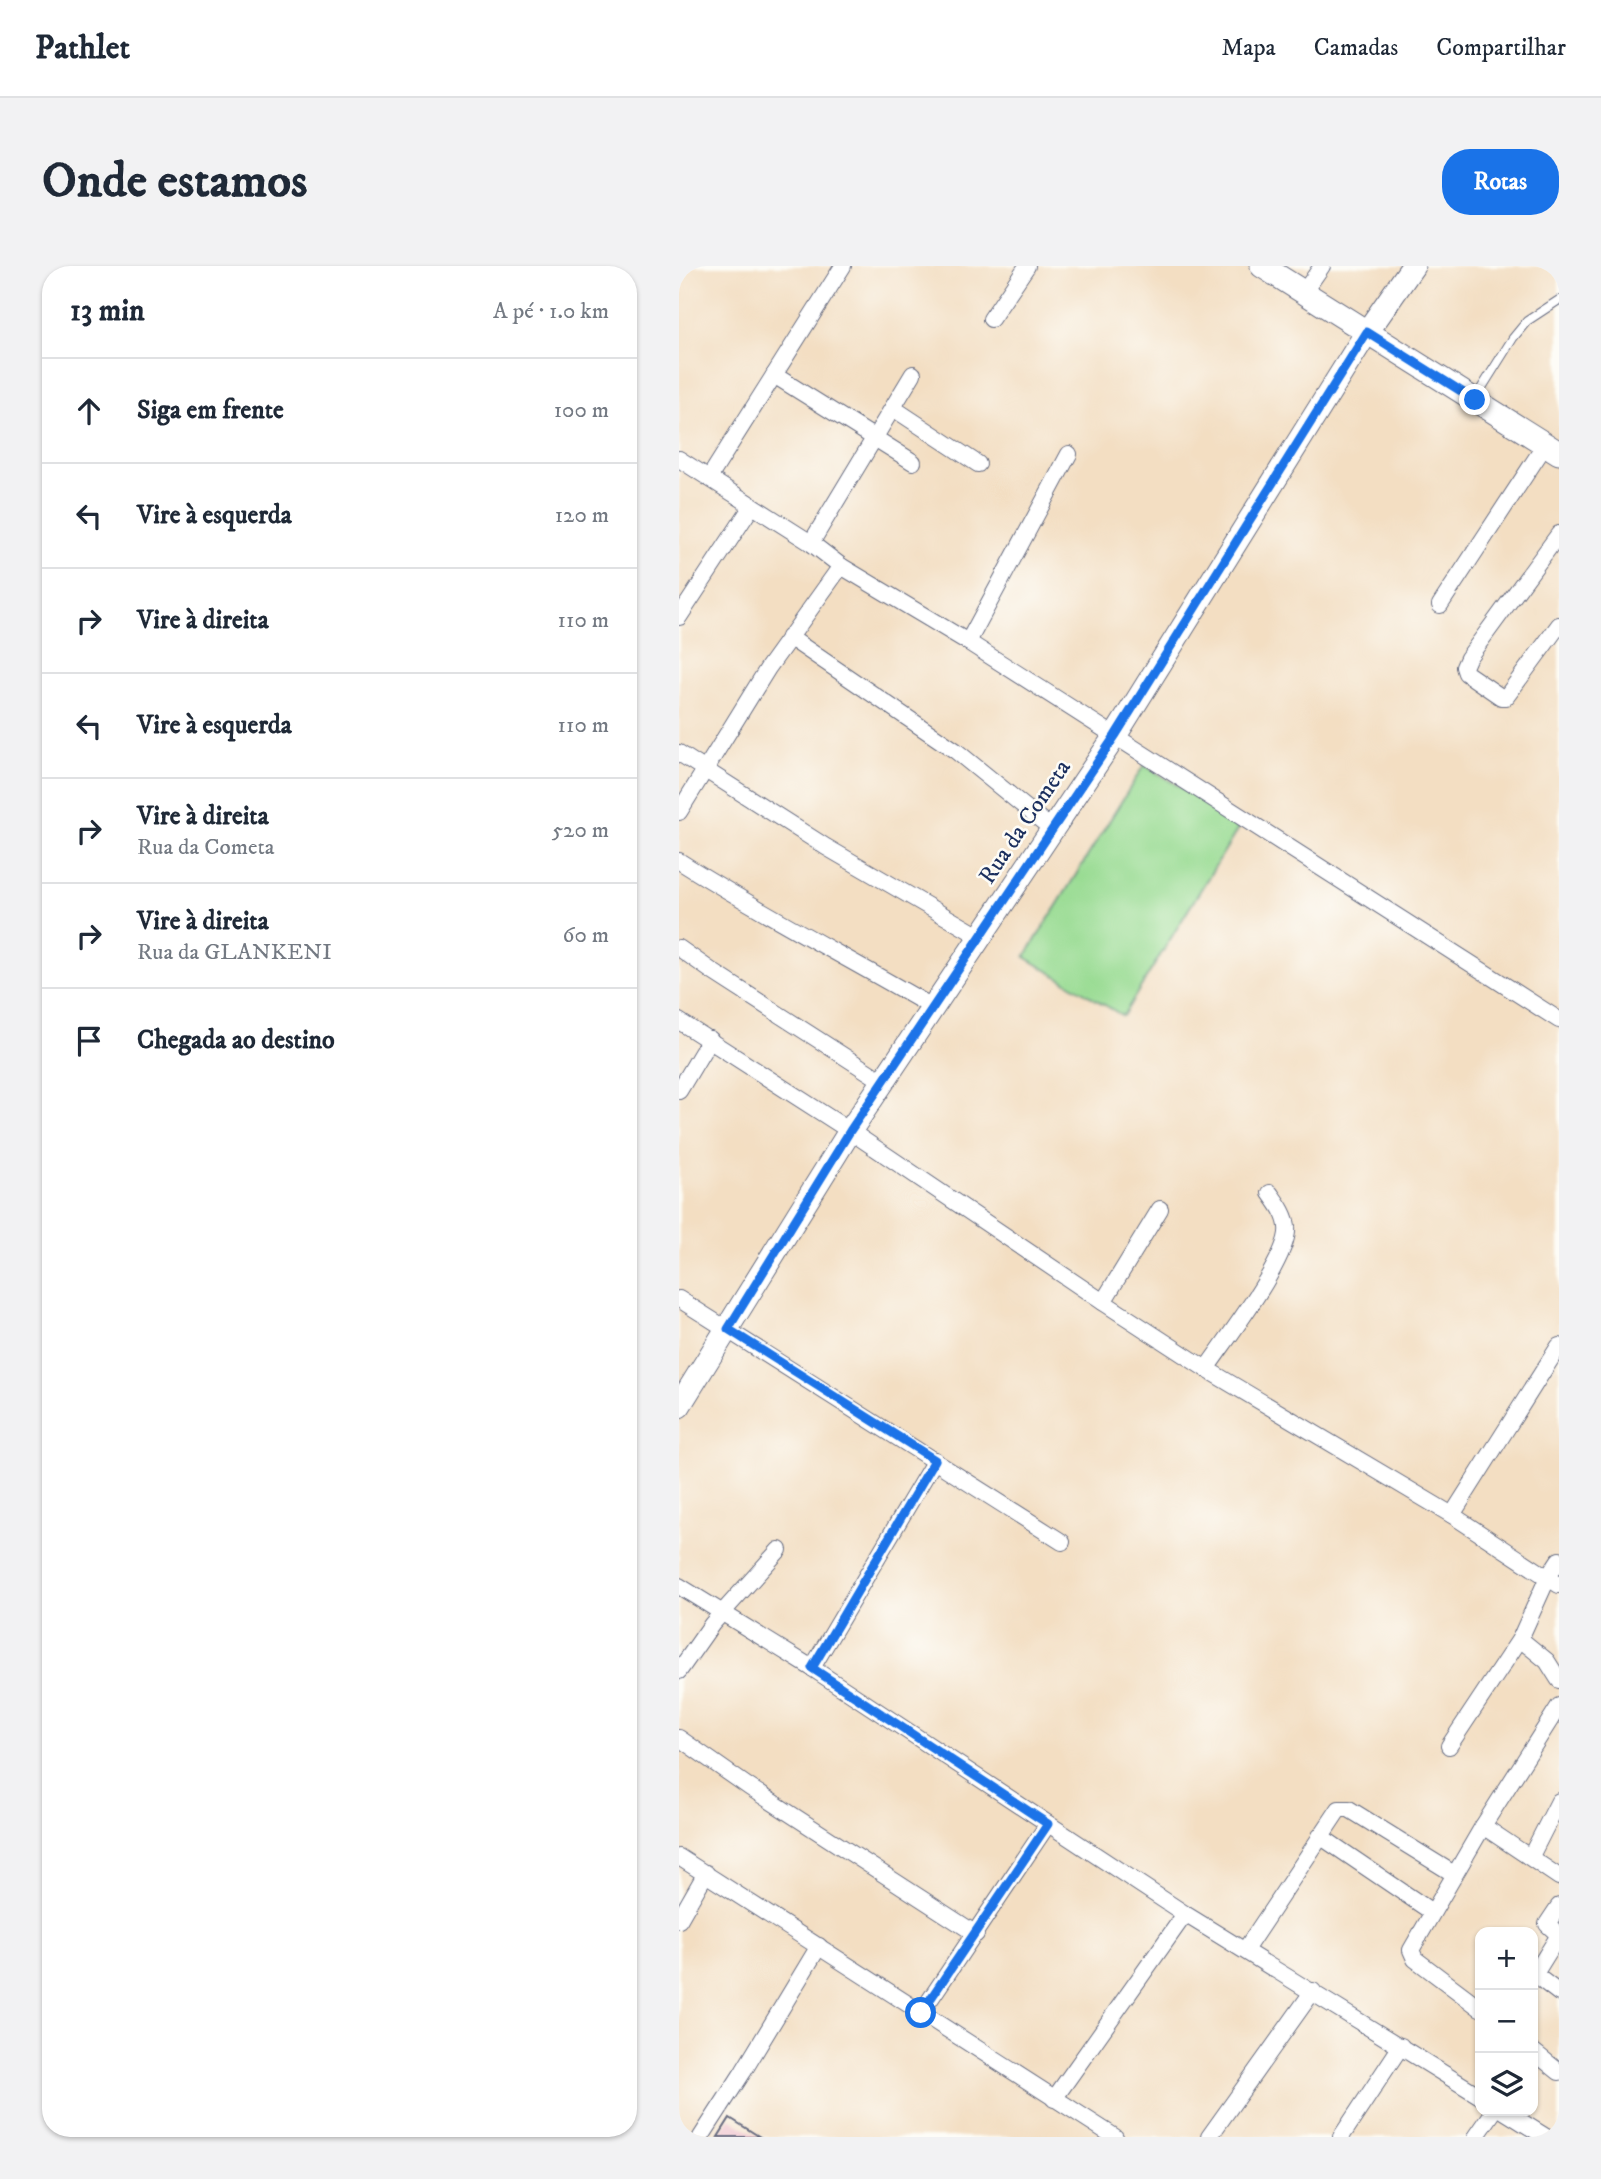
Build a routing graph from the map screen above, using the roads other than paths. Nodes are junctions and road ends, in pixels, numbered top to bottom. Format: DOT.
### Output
graph roads {
  1 [pos="843,266"];
  2 [pos="1027,266"];
  3 [pos="1262,266"];
  4 [pos="1322,266"];
  5 [pos="1413,266"];
  6 [pos="1304,292"];
  7 [pos="1559,300"];
  8 [pos="991,319"];
  9 [pos="1367,332"];
  10 [pos="773,374"];
  11 [pos="913,374"];
  12 [pos="1475,400"];
  13 [pos="893,408"];
  14 [pos="874,439"];
  15 [pos="1552,449"];
  16 [pos="1069,454"];
  17 [pos="679,459"];
  18 [pos="913,462"];
  19 [pos="978,464"];
  20 [pos="709,478"];
  21 [pos="752,506"];
  22 [pos="1559,534"];
  23 [pos="811,543"];
  24 [pos="841,566"];
  25 [pos="1440,605"];
  26 [pos="679,617"];
  27 [pos="1559,625"];
  28 [pos="789,637"];
  29 [pos="968,642"];
  30 [pos="1115,736"];
  31 [pos="679,753"];
  32 [pos="705,770"];
  33 [pos="679,812"];
  34 [pos="1052,829"];
  35 [pos="679,861"];
  36 [pos="979,936"];
  37 [pos="679,948"];
  38 [pos="932,1007"];
  39 [pos="1559,1020"];
  40 [pos="679,1021"];
  41 [pos="710,1039"];
  42 [pos="884,1082"];
  43 [pos="679,1091"];
  44 [pos="850,1131"];
  45 [pos="1270,1193"];
  46 [pos="1160,1209"];
  47 [pos="679,1299"];
  48 [pos="1103,1302"];
  49 [pos="728,1329"];
  50 [pos="1559,1346"];
  51 [pos="1206,1369"];
  52 [pos="679,1406"];
  53 [pos="935,1460"];
  54 [pos="1453,1515"];
  55 [pos="1062,1542"];
  56 [pos="779,1550"];
  57 [pos="1559,1560"];
  58 [pos="1553,1581"];
  59 [pos="679,1586"];
  60 [pos="723,1613"];
  61 [pos="1520,1639"];
  62 [pos="812,1668"];
  63 [pos="679,1671"];
  64 [pos="1559,1680"];
  65 [pos="1559,1706"];
  66 [pos="679,1738"];
  67 [pos="1449,1746"];
  68 [pos="1559,1801"];
  69 [pos="1048,1824"];
  70 [pos="1483,1826"];
  71 [pos="1320,1836"];
  72 [pos="1531,1856"];
  73 [pos="679,1857"];
  74 [pos="706,1873"];
  75 [pos="1454,1874"];
  76 [pos="1559,1877"];
  77 [pos="1559,1906"];
  78 [pos="1432,1912"];
  79 [pos="1185,1914"];
  80 [pos="679,1920"];
  81 [pos="976,1934"];
  82 [pos="1559,1935"];
  83 [pos="819,1946"];
  84 [pos="1245,1950"];
  85 [pos="1538,1969"];
  86 [pos="1538,1979"];
  87 [pos="1313,1991"];
  88 [pos="1559,1993"];
  89 [pos="1475,2004"];
  90 [pos="921,2013"];
  91 [pos="1401,2046"];
  92 [pos="1535,2053"];
  93 [pos="1559,2072"];
  94 [pos="1475,2093"];
  95 [pos="1054,2099"];
  96 [pos="1491,2116"];
  97 [pos="1512,2116"];
  98 [pos="701,2137"];
  99 [pos="1115,2137"];
  100 [pos="1209,2137"];
  101 [pos="1341,2137"];
  102 [pos="1476,2137"];
  103 [pos="1546,2137"];
  1 -- 10 [label="street"];
  2 -- 8 [label="street"];
  3 -- 6 [label="street"];
  4 -- 6 [label="street"];
  5 -- 9 [label="street, Rua da Cometa"];
  6 -- 9 [label="street"];
  7 -- 12 [label="lane"];
  9 -- 12 [label="street"];
  9 -- 30 [label="street, Rua da Cometa"];
  10 -- 14 [label="street"];
  10 -- 20 [label="street"];
  11 -- 13 [label="street"];
  12 -- 15 [label="street"];
  13 -- 14 [label="street"];
  13 -- 19 [label="street"];
  14 -- 18 [label="street"];
  14 -- 23 [label="street"];
  15 -- 25 [label="street"];
  16 -- 29 [label="street"];
  17 -- 20 [label="street"];
  20 -- 21 [label="street"];
  21 -- 23 [label="street"];
  21 -- 26 [label="street"];
  22 -- 27 [label="street"];
  23 -- 24 [label="street"];
  24 -- 28 [label="street"];
  24 -- 29 [label="street"];
  28 -- 32 [label="street"];
  28 -- 34 [label="street"];
  29 -- 30 [label="street"];
  30 -- 34 [label="street, Rua da Cometa"];
  30 -- 39 [label="street"];
  31 -- 32 [label="street"];
  32 -- 33 [label="street"];
  32 -- 36 [label="street"];
  34 -- 36 [label="street, Rua da Cometa"];
  35 -- 38 [label="street"];
  36 -- 38 [label="street, Rua da Cometa"];
  37 -- 42 [label="street"];
  38 -- 42 [label="street, Rua da Cometa"];
  40 -- 41 [label="street"];
  41 -- 43 [label="street"];
  41 -- 44 [label="street"];
  42 -- 44 [label="street, Rua da Cometa"];
  44 -- 48 [label="street"];
  44 -- 49 [label="street, Rua da Cometa"];
  45 -- 51 [label="street"];
  46 -- 48 [label="street"];
  47 -- 49 [label="street"];
  48 -- 51 [label="street"];
  49 -- 52 [label="street, Rua da Cometa"];
  49 -- 53 [label="street"];
  50 -- 54 [label="street"];
  51 -- 54 [label="street"];
  53 -- 55 [label="street"];
  53 -- 62 [label="street"];
  54 -- 58 [label="street"];
  56 -- 60 [label="street"];
  57 -- 58 [label="street"];
  58 -- 61 [label="street"];
  59 -- 60 [label="street"];
  60 -- 62 [label="street"];
  60 -- 63 [label="street"];
  61 -- 64 [label="street"];
  61 -- 67 [label="street"];
  62 -- 69 [label="street"];
  65 -- 70 [label="street"];
  66 -- 81 [label="street"];
  68 -- 72 [label="street"];
  69 -- 79 [label="street"];
  69 -- 81 [label="street"];
  70 -- 72 [label="street"];
  70 -- 75 [label="street"];
  71 -- 75 [label="street"];
  71 -- 78 [label="street"];
  71 -- 84 [label="street"];
  72 -- 76 [label="street"];
  73 -- 74 [label="street"];
  74 -- 80 [label="street"];
  74 -- 83 [label="street"];
  75 -- 78 [label="street"];
  77 -- 82 [label="street"];
  78 -- 89 [label="street"];
  79 -- 84 [label="street"];
  79 -- 95 [label="street"];
  81 -- 90 [label="street"];
  82 -- 85 [label="street"];
  83 -- 90 [label="street"];
  83 -- 98 [label="street"];
  84 -- 87 [label="street"];
  86 -- 88 [label="street"];
  87 -- 91 [label="street"];
  87 -- 100 [label="street"];
  90 -- 95 [label="street"];
  91 -- 94 [label="street"];
  91 -- 101 [label="street"];
  92 -- 93 [label="street"];
  95 -- 99 [label="street"];
  96 -- 102 [label="street"];
  97 -- 103 [label="street"];
}
